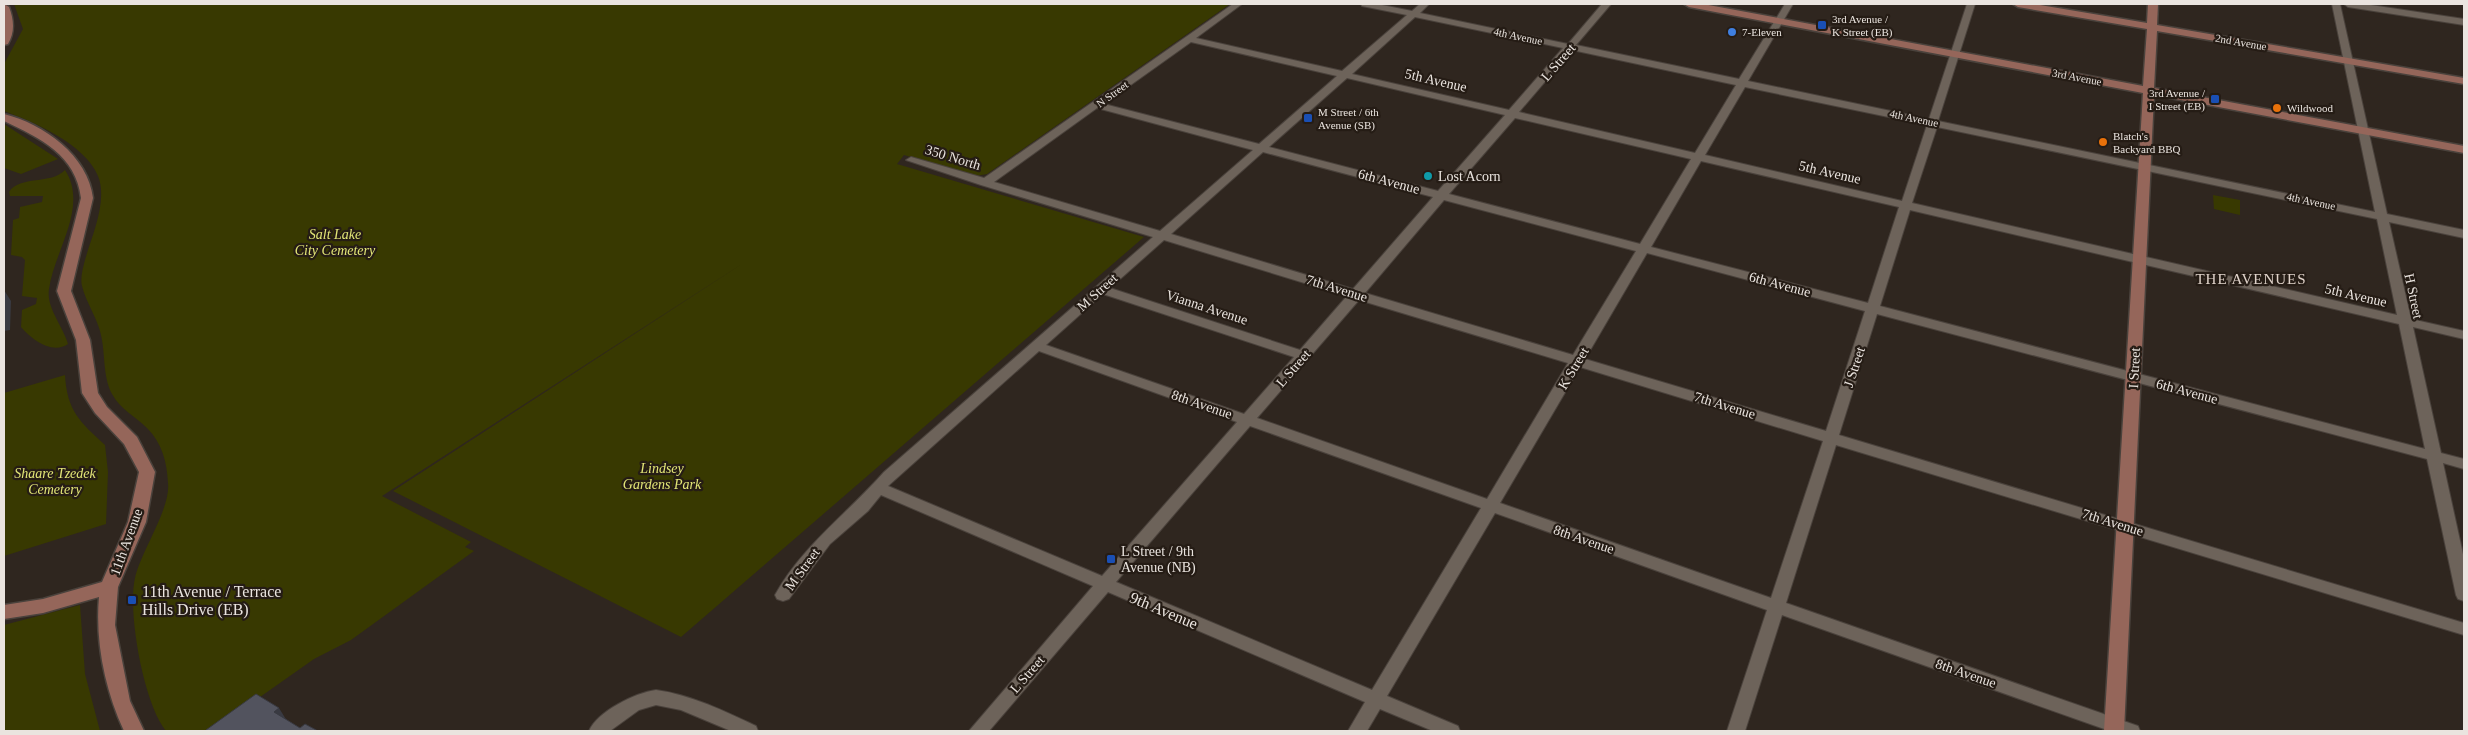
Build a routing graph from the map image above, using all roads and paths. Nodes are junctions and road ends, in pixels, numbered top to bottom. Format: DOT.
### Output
graph roads {
  1 [pos="1238,4"];
  2 [pos="1365,4"];
  3 [pos="1425,4"];
  4 [pos="1607,4"];
  5 [pos="1690,4"];
  6 [pos="1789,4"];
  7 [pos="1972,4"];
  8 [pos="2018,4"];
  9 [pos="2153,4"];
  10 [pos="2336,4"];
  11 [pos="2348,4"];
  12 [pos="4,7"];
  13 [pos="1414,14"];
  14 [pos="1779,21"];
  15 [pos="2464,22"];
  16 [pos="2152,27"];
  17 [pos="1190,39"];
  18 [pos="4,42"];
  19 [pos="1571,47"];
  20 [pos="1955,54"];
  21 [pos="2348,61"];
  22 [pos="1345,75"];
  23 [pos="2464,81"];
  24 [pos="1743,82"];
  25 [pos="2149,91"];
  26 [pos="1096,105"];
  27 [pos="1513,113"];
  28 [pos="4,117"];
  29 [pos="1933,122"];
  30 [pos="2363,131"];
  31 [pos="1261,148"];
  32 [pos="2464,150"];
  33 [pos="1699,157"];
  34 [pos="911,160"];
  35 [pos="2144,166"];
  36 [pos="985,183"];
  37 [pos="1442,195"];
  38 [pos="1906,205"];
  39 [pos="2382,216"];
  40 [pos="2464,234"];
  41 [pos="1160,236"];
  42 [pos="1644,248"];
  43 [pos="2140,259"];
  44 [pos="1100,289"];
  45 [pos="1356,294"];
  46 [pos="1872,308"];
  47 [pos="2404,321"];
  48 [pos="2464,335"];
  49 [pos="1036,346"];
  50 [pos="1303,355"];
  51 [pos="1578,361"];
  52 [pos="2134,377"];
  53 [pos="1248,420"];
  54 [pos="1831,437"];
  55 [pos="2433,455"];
  56 [pos="2464,464"];
  57 [pos="878,488"];
  58 [pos="1491,507"];
  59 [pos="2126,526"];
  60 [pos="1104,584"];
  61 [pos="110,587"];
  62 [pos="783,595"];
  63 [pos="2464,595"];
  64 [pos="1777,607"];
  65 [pos="4,612"];
  66 [pos="2464,628"];
  67 [pos="1376,699"];
  68 [pos="2114,728"];
  69 [pos="134,731"];
  70 [pos="598,731"];
  71 [pos="749,731"];
  72 [pos="978,731"];
  73 [pos="1357,731"];
  74 [pos="1451,731"];
  75 [pos="1736,731"];
  76 [pos="2131,731"];
  1 -- 17 [label="street, N Street"];
  2 -- 13 [label="street, 4th Avenue"];
  3 -- 13 [label="street, M Street"];
  4 -- 19 [label="street, L Street"];
  5 -- 14 [label="street, 3rd Avenue"];
  6 -- 14 [label="street, K Street"];
  7 -- 20 [label="street, J Street"];
  8 -- 16 [label="street, 2nd Avenue"];
  9 -- 16 [label="street, I Street"];
  10 -- 21 [label="street, H Street"];
  11 -- 15 [label="street"];
  12 -- 18 [label="street"];
  13 -- 19 [label="street, 4th Avenue"];
  13 -- 22 [label="street, M Street"];
  14 -- 20 [label="street, 3rd Avenue"];
  14 -- 24 [label="street, K Street"];
  16 -- 21 [label="street, 2nd Avenue"];
  16 -- 25 [label="street, I Street"];
  17 -- 22 [label="street, 5th Avenue"];
  17 -- 26 [label="street, N Street"];
  19 -- 24 [label="street, 4th Avenue"];
  19 -- 27 [label="street, L Street"];
  20 -- 25 [label="street, 3rd Avenue"];
  20 -- 29 [label="street, J Street"];
  21 -- 23 [label="street, 2nd Avenue"];
  21 -- 30 [label="street, H Street"];
  22 -- 27 [label="street, 5th Avenue"];
  22 -- 31 [label="street, M Street"];
  24 -- 29 [label="street, 4th Avenue"];
  24 -- 33 [label="street, K Street"];
  25 -- 30 [label="street, 3rd Avenue"];
  25 -- 35 [label="street, I Street"];
  26 -- 31 [label="street, 6th Avenue"];
  26 -- 36 [label="street, N Street"];
  27 -- 33 [label="street, 5th Avenue"];
  27 -- 37 [label="street, L Street"];
  28 -- 61 [label="street, 11th Avenue"];
  29 -- 35 [label="street, 4th Avenue"];
  29 -- 38 [label="street, J Street"];
  30 -- 32 [label="street, 3rd Avenue"];
  30 -- 39 [label="street, H Street"];
  31 -- 37 [label="street, 6th Avenue"];
  31 -- 41 [label="street, M Street"];
  33 -- 38 [label="street, 5th Avenue"];
  33 -- 42 [label="street, K Street"];
  34 -- 36 [label="street, 350 North"];
  35 -- 39 [label="street, 4th Avenue"];
  35 -- 43 [label="street, I Street"];
  36 -- 41 [label="street, 7th Avenue"];
  37 -- 42 [label="street, 6th Avenue"];
  37 -- 45 [label="street, L Street"];
  38 -- 43 [label="street, 5th Avenue"];
  38 -- 46 [label="street, J Street"];
  39 -- 40 [label="street, 4th Avenue"];
  39 -- 47 [label="street, H Street"];
  41 -- 44 [label="street, M Street"];
  41 -- 45 [label="street, 7th Avenue"];
  42 -- 46 [label="street, 6th Avenue"];
  42 -- 51 [label="street, K Street"];
  43 -- 47 [label="street, 5th Avenue"];
  43 -- 52 [label="street, I Street"];
  44 -- 49 [label="street, M Street"];
  44 -- 50 [label="street, Vianna Avenue"];
  45 -- 50 [label="street, L Street"];
  45 -- 51 [label="street, 7th Avenue"];
  46 -- 52 [label="street, 6th Avenue"];
  46 -- 54 [label="street, J Street"];
  47 -- 48 [label="street, 5th Avenue"];
  47 -- 55 [label="street, H Street"];
  49 -- 53 [label="street, 8th Avenue"];
  49 -- 57 [label="street, M Street"];
  50 -- 53 [label="street, L Street"];
  51 -- 54 [label="street, 7th Avenue"];
  51 -- 58 [label="street, K Street"];
  52 -- 55 [label="street, 6th Avenue"];
  52 -- 59 [label="street, I Street"];
  53 -- 58 [label="street, 8th Avenue"];
  53 -- 60 [label="street, L Street"];
  54 -- 59 [label="street, 7th Avenue"];
  54 -- 64 [label="street, J Street"];
  55 -- 56 [label="street, 6th Avenue"];
  55 -- 63 [label="street, H Street"];
  57 -- 60 [label="street, 9th Avenue"];
  57 -- 62 [label="street, M Street"];
  58 -- 64 [label="street, 8th Avenue"];
  58 -- 67 [label="street, K Street"];
  59 -- 66 [label="street, 7th Avenue"];
  59 -- 68 [label="street, I Street"];
  60 -- 67 [label="street, 9th Avenue"];
  60 -- 72 [label="street, L Street"];
  61 -- 65 [label="street"];
  61 -- 69 [label="street, 11th Avenue"];
  64 -- 68 [label="street, 8th Avenue"];
  64 -- 75 [label="street, J Street"];
  67 -- 73 [label="street, K Street"];
  67 -- 74 [label="street, 9th Avenue"];
  68 -- 76 [label="street, 8th Avenue"];
  70 -- 71 [label="street"];
}
